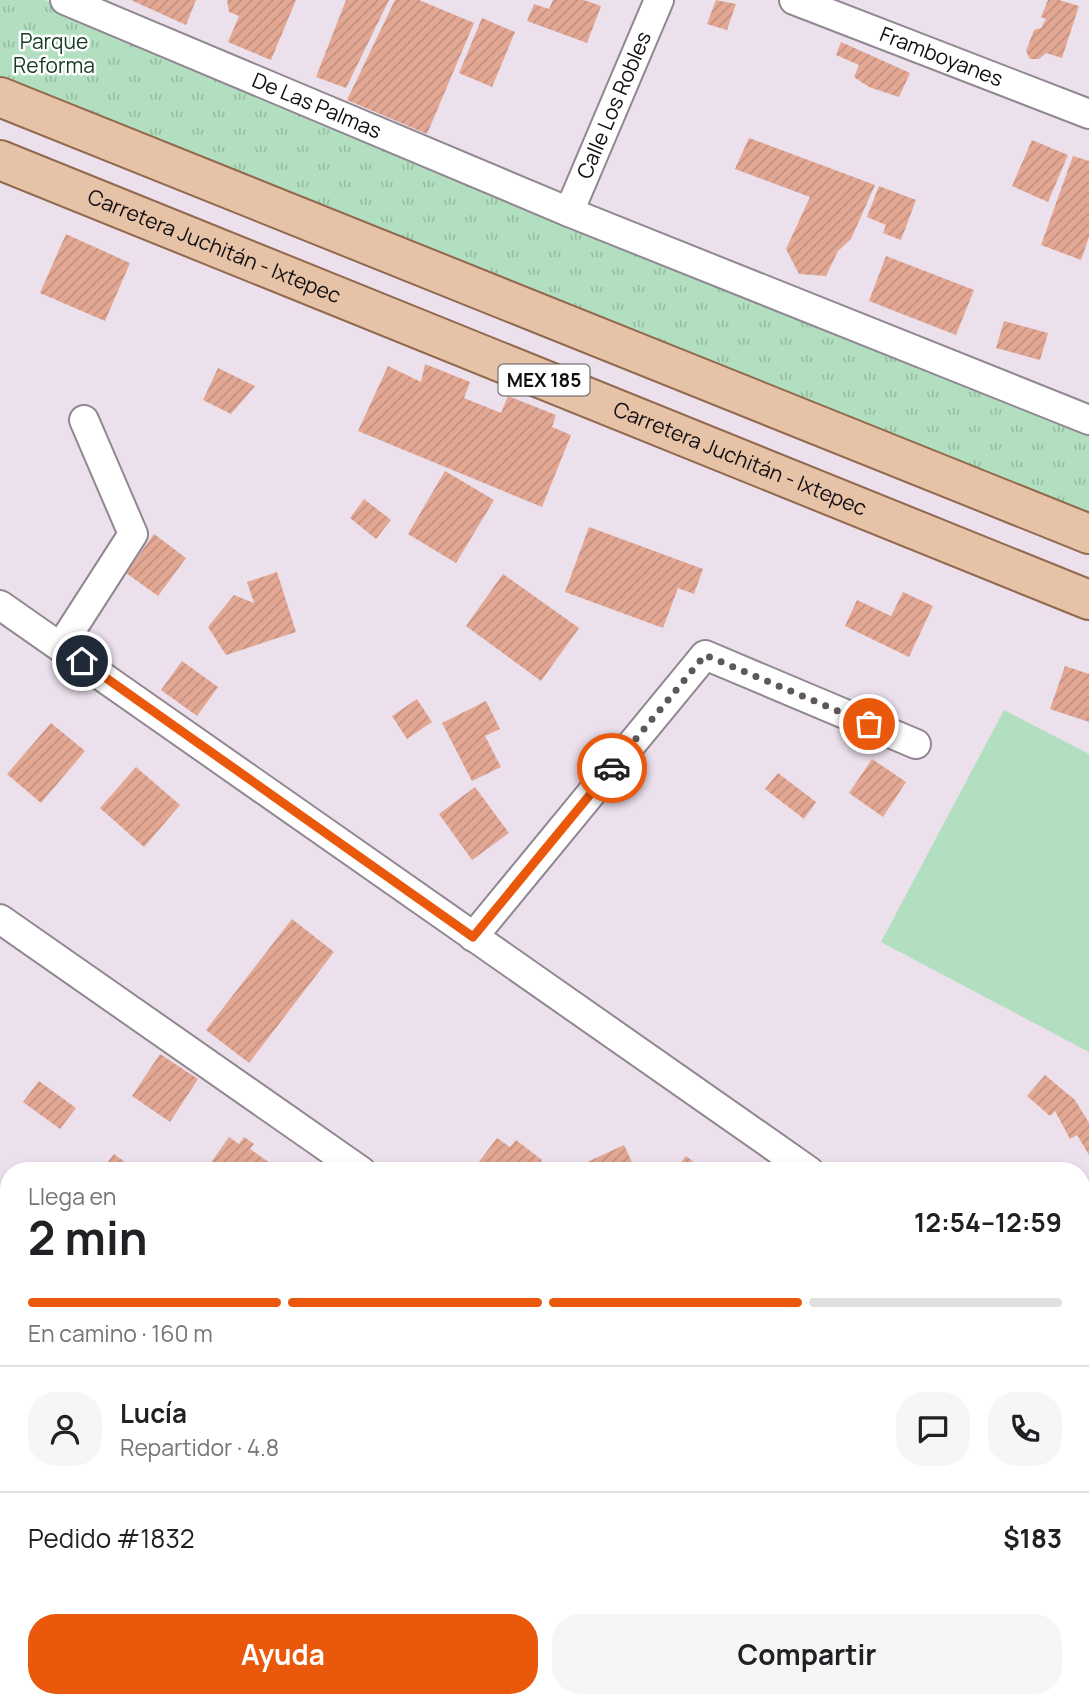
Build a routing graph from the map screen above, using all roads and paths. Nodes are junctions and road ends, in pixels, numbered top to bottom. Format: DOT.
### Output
graph roads {
  1 [pos="65,0"];
  2 [pos="659,0"];
  3 [pos="794,0"];
  4 [pos="0,97"];
  5 [pos="1089,114"];
  6 [pos="0,160"];
  7 [pos="569,212"];
  8 [pos="84,420"];
  9 [pos="1089,420"];
  10 [pos="1089,534"];
  11 [pos="1089,600"];
  12 [pos="0,605"];
  13 [pos="61,646"];
  14 [pos="916,744"];
  15 [pos="0,919"];
  16 [pos="473,937"];
  17 [pos="348,1162"];
  18 [pos="796,1162"];
  1 -- 7 [label="street, De Las Palmas"];
  2 -- 7 [label="street, Calle Los Robles"];
  3 -- 5 [label="street, Framboyanes"];
  4 -- 10 [label="main road, MEX 185"];
  6 -- 11 [label="main road, Carretera Juchitán - Ixtepec / MEX 185"];
  7 -- 9 [label="street, De Las Palmas"];
  8 -- 13 [label="street"];
  12 -- 13 [label="street"];
  13 -- 16 [label="street"];
  14 -- 16 [label="street"];
  15 -- 17 [label="street"];
  16 -- 18 [label="street"];
}
